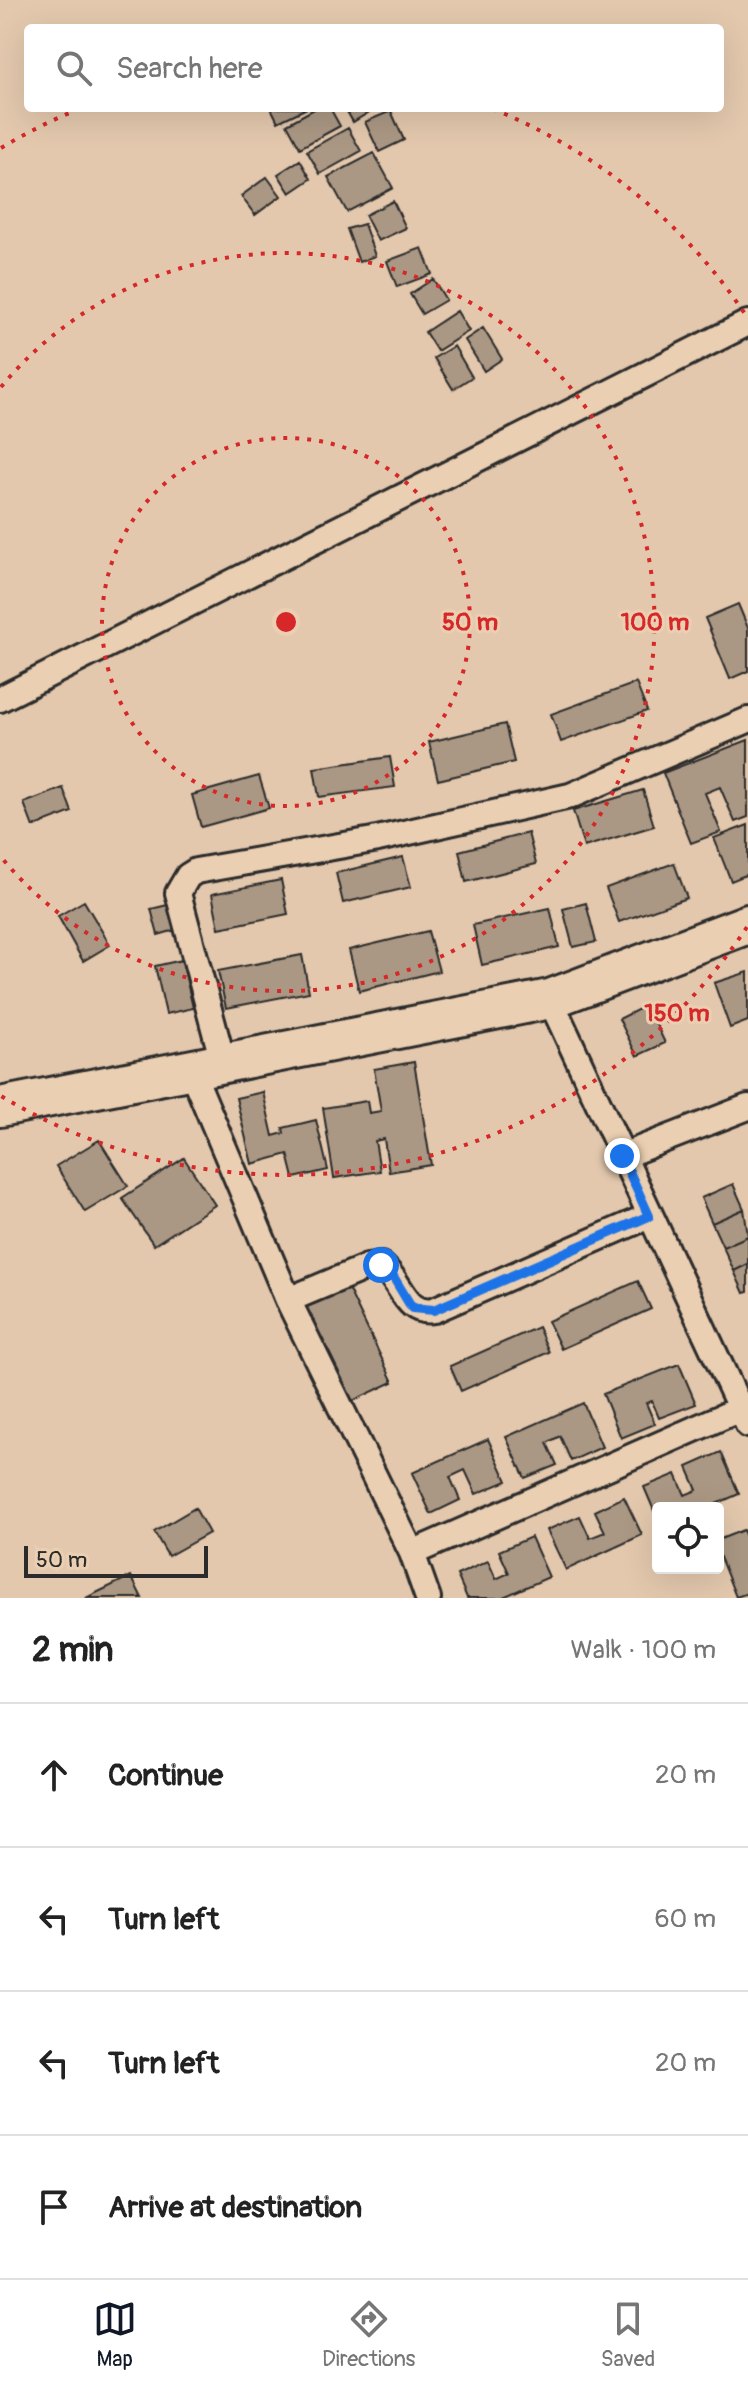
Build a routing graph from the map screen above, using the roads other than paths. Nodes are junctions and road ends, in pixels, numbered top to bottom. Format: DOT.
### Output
graph roads {
  1 [pos="748,323"];
  2 [pos="0,699"];
  3 [pos="748,720"];
  4 [pos="748,924"];
  5 [pos="550,999"];
  6 [pos="206,1064"];
  7 [pos="0,1107"];
  8 [pos="748,1107"];
  9 [pos="622,1156"];
  10 [pos="649,1216"];
  11 [pos="288,1300"];
  12 [pos="744,1417"];
  13 [pos="412,1553"];
  14 [pos="428,1598"];
  1 -- 2 [label="street"];
  3 -- 6 [label="street"];
  4 -- 5 [label="main road"];
  5 -- 6 [label="main road"];
  5 -- 9 [label="street"];
  6 -- 7 [label="main road"];
  6 -- 11 [label="street"];
  8 -- 9 [label="street"];
  9 -- 10 [label="street"];
  10 -- 11 [label="street"];
  10 -- 12 [label="street"];
  11 -- 13 [label="street"];
  12 -- 13 [label="street"];
  13 -- 14 [label="street"];
}
